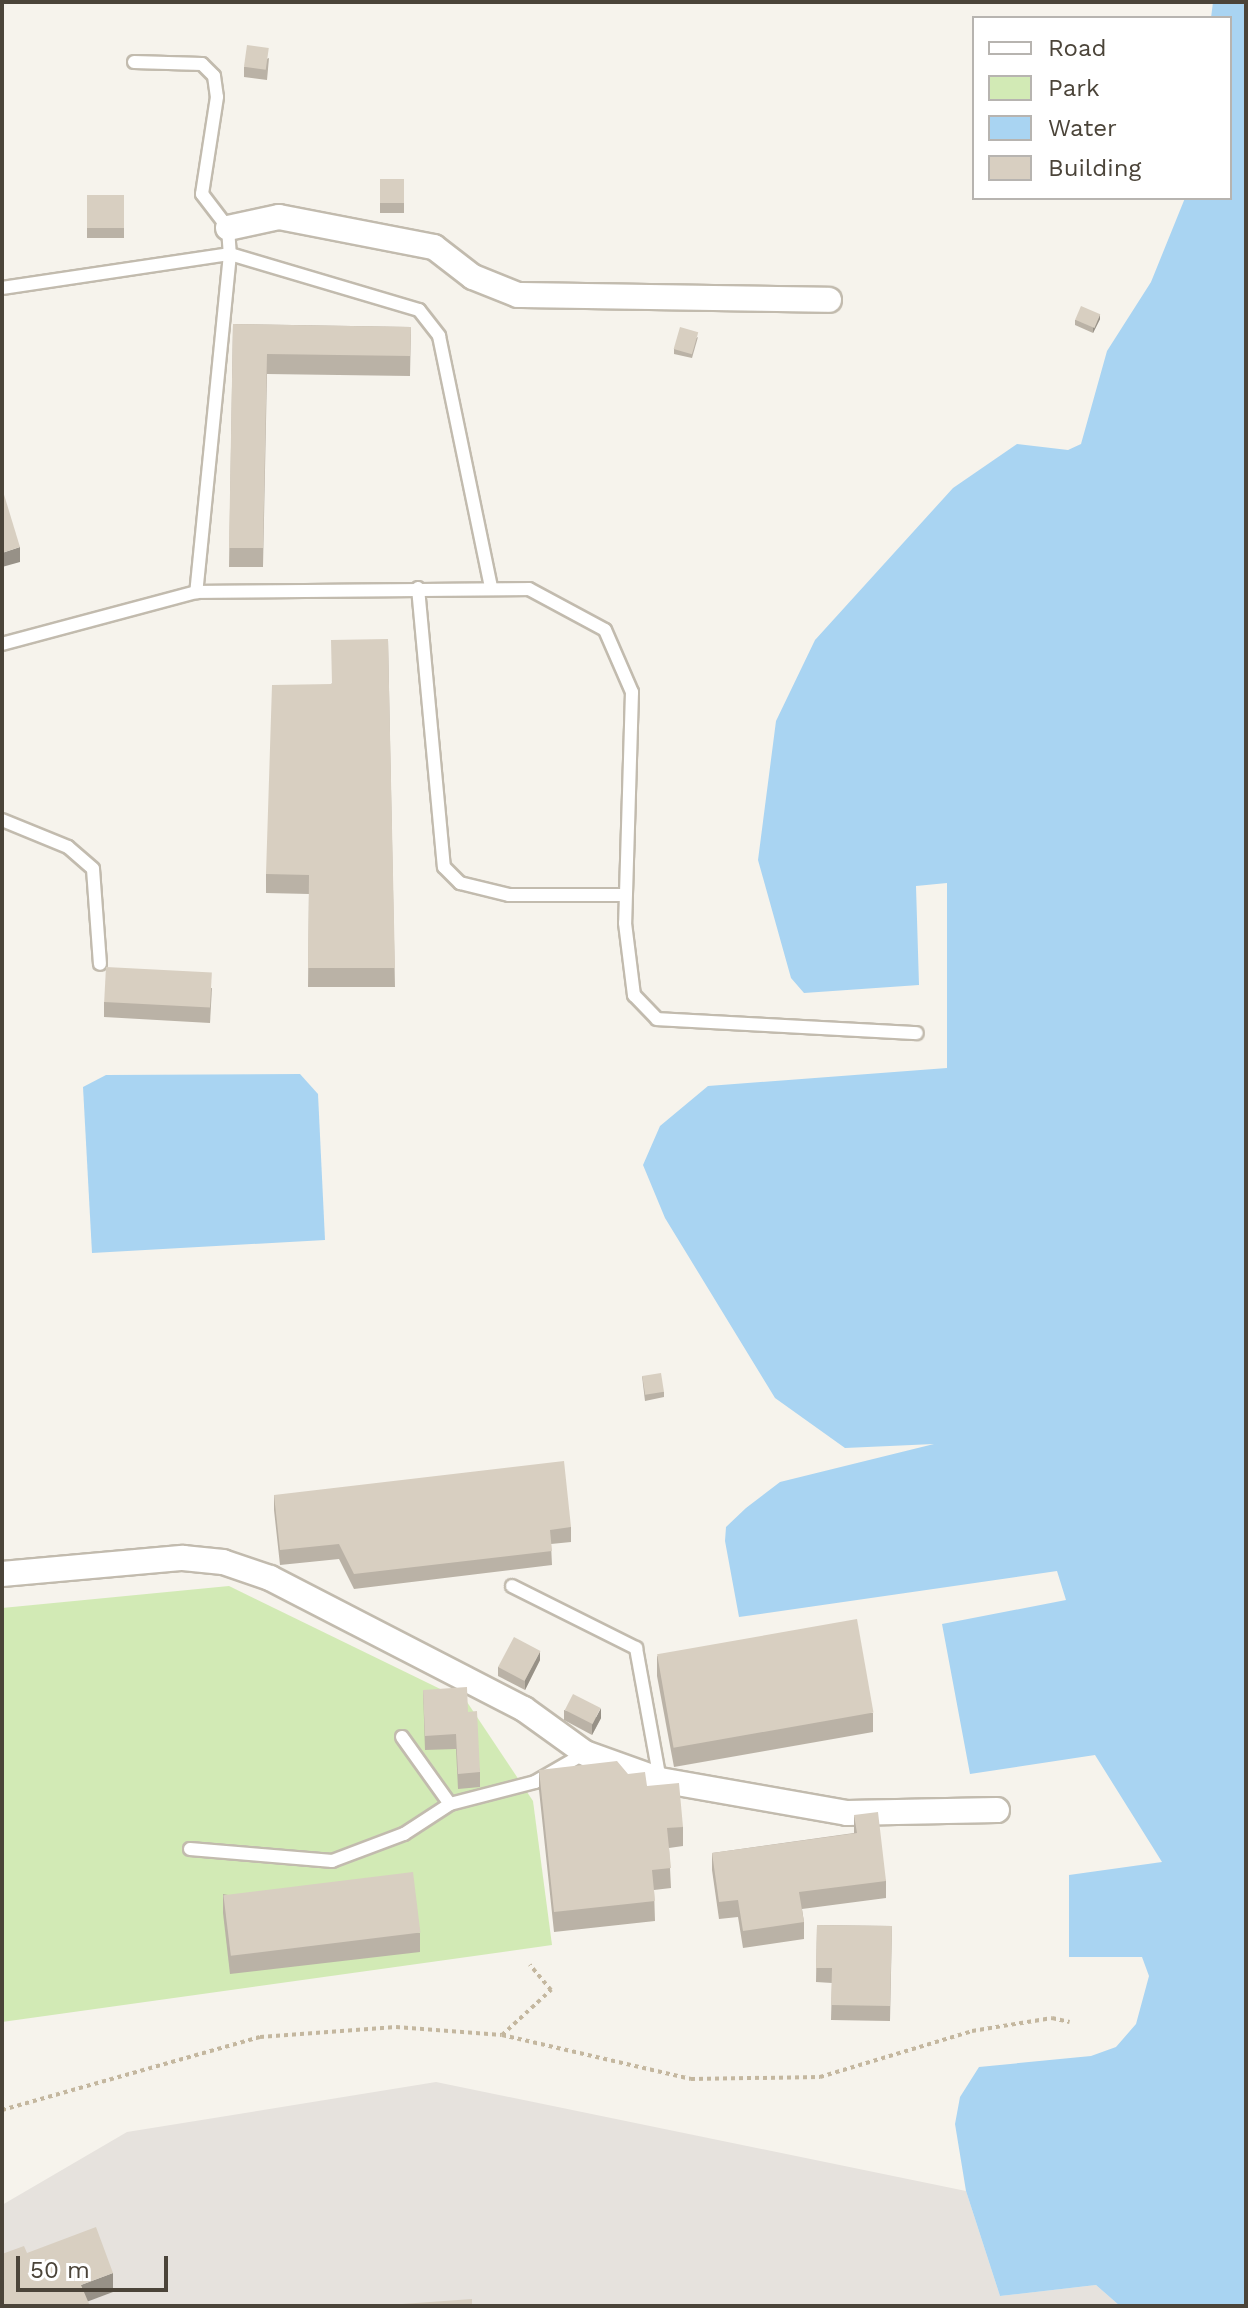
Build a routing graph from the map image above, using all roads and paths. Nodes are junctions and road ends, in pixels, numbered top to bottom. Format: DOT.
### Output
graph roads {
  1 [pos="134,62"];
  2 [pos="228,228"];
  3 [pos="230,254"];
  4 [pos="2,288"];
  5 [pos="829,300"];
  6 [pos="418,588"];
  7 [pos="491,588"];
  8 [pos="196,592"];
  9 [pos="2,644"];
  10 [pos="2,820"];
  11 [pos="625,895"];
  12 [pos="100,964"];
  13 [pos="917,1033"];
  14 [pos="2,1574"];
  15 [pos="512,1586"];
  16 [pos="402,1737"];
  17 [pos="585,1753"];
  18 [pos="660,1780"];
  19 [pos="450,1804"];
  20 [pos="997,1810"];
  21 [pos="190,1849"];
  22 [pos="530,1965"];
  23 [pos="1070,2022"];
  24 [pos="502,2035"];
  25 [pos="2,2110"];
  1 -- 2 [label="lane"];
  2 -- 3 [label="lane"];
  2 -- 5 [label="street"];
  3 -- 4 [label="lane"];
  3 -- 7 [label="lane"];
  3 -- 8 [label="lane"];
  6 -- 7 [label="lane"];
  6 -- 8 [label="lane"];
  6 -- 11 [label="lane"];
  7 -- 11 [label="lane"];
  8 -- 9 [label="lane"];
  10 -- 12 [label="lane"];
  11 -- 13 [label="lane"];
  14 -- 17 [label="street"];
  15 -- 18 [label="lane"];
  16 -- 19 [label="lane"];
  17 -- 18 [label="street"];
  17 -- 19 [label="lane"];
  18 -- 20 [label="street"];
  19 -- 21 [label="lane"];
  22 -- 24 [label="path"];
  23 -- 24 [label="path"];
  24 -- 25 [label="path"];
}
